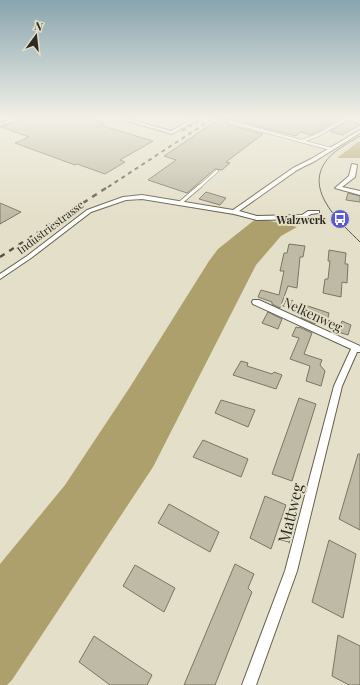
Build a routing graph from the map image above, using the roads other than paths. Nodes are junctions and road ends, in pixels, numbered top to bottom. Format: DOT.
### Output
graph roads {
  1 [pos="327,151"];
  2 [pos="354,164"];
  3 [pos="217,171"];
  4 [pos="360,193"];
  5 [pos="180,203"];
  6 [pos="234,212"];
  7 [pos="317,212"];
  8 [pos="0,277"];
  9 [pos="256,302"];
  10 [pos="357,349"];
  11 [pos="249,685"];
  1 -- 6 [label="street"];
  2 -- 4 [label="street"];
  3 -- 5 [label="lane"];
  5 -- 6 [label="street, Industriestrasse"];
  5 -- 8 [label="street, Industriestrasse"];
  6 -- 7 [label="street, Industriestrasse"];
  9 -- 10 [label="street, Nelkenweg"];
  10 -- 11 [label="street, Mattweg"];
}
